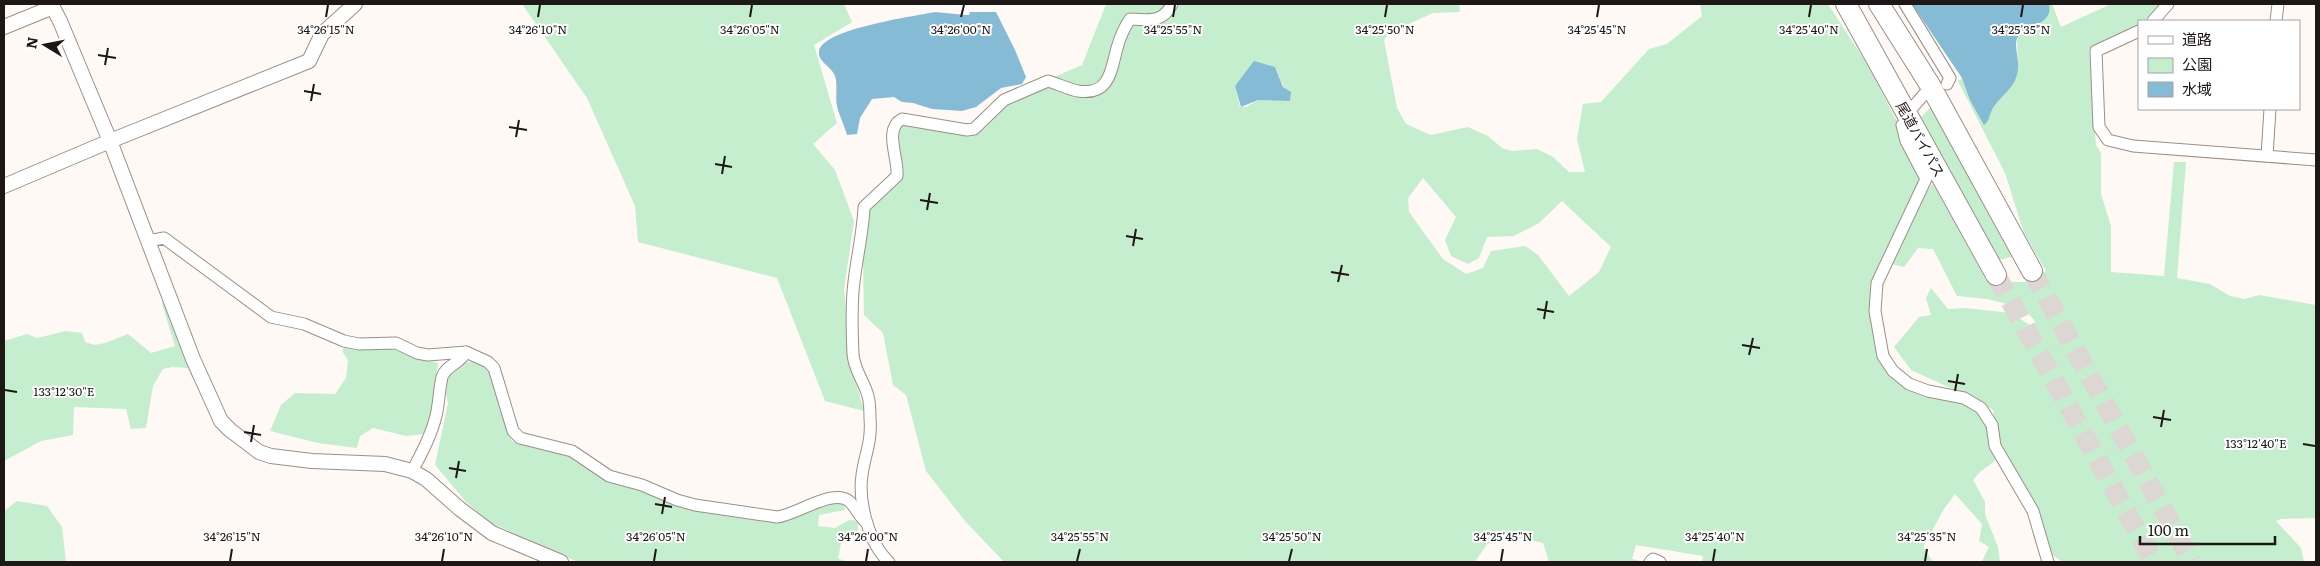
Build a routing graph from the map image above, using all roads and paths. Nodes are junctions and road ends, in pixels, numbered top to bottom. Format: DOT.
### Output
graph roads {
  1 [pos="355,4"];
  2 [pos="1172,4"];
  3 [pos="1846,4"];
  4 [pos="1879,4"];
  5 [pos="1888,4"];
  6 [pos="1905,4"];
  7 [pos="2168,4"];
  8 [pos="2278,4"];
  9 [pos="52,6"];
  10 [pos="2154,20"];
  11 [pos="2276,20"];
  12 [pos="4,27"];
  13 [pos="2138,31"];
  14 [pos="1947,84"];
  15 [pos="1926,92"];
  16 [pos="1912,107"];
  17 [pos="2270,110"];
  18 [pos="1902,125"];
  19 [pos="110,141"];
  20 [pos="2267,156"];
  21 [pos="2316,160"];
  22 [pos="1977,170"];
  23 [pos="4,186"];
  24 [pos="148,241"];
  25 [pos="2032,271"];
  26 [pos="1996,275"];
  27 [pos="466,352"];
  28 [pos="412,471"];
  29 [pos="867,523"];
  30 [pos="561,562"];
  31 [pos="889,562"];
  32 [pos="1650,562"];
  33 [pos="1660,562"];
  34 [pos="2048,562"];
  1 -- 19 [label="street"];
  2 -- 29 [label="street"];
  3 -- 26 [label="highway, 尾道バイパス"];
  4 -- 22 [label="highway"];
  5 -- 22 [label="highway"];
  6 -- 14 [label="street"];
  7 -- 10 [label="street"];
  8 -- 11 [label="street"];
  9 -- 12 [label="street"];
  9 -- 19 [label="street"];
  13 -- 20 [label="street"];
  15 -- 16 [label="street"];
  17 -- 20 [label="street"];
  18 -- 34 [label="street"];
  19 -- 23 [label="street"];
  19 -- 24 [label="street"];
  20 -- 21 [label="street"];
  22 -- 25 [label="highway"];
  24 -- 27 [label="street"];
  24 -- 28 [label="street"];
  27 -- 28 [label="street"];
  27 -- 29 [label="street"];
  28 -- 30 [label="street"];
  29 -- 31 [label="street"];
  32 -- 33 [label="street"];
}
